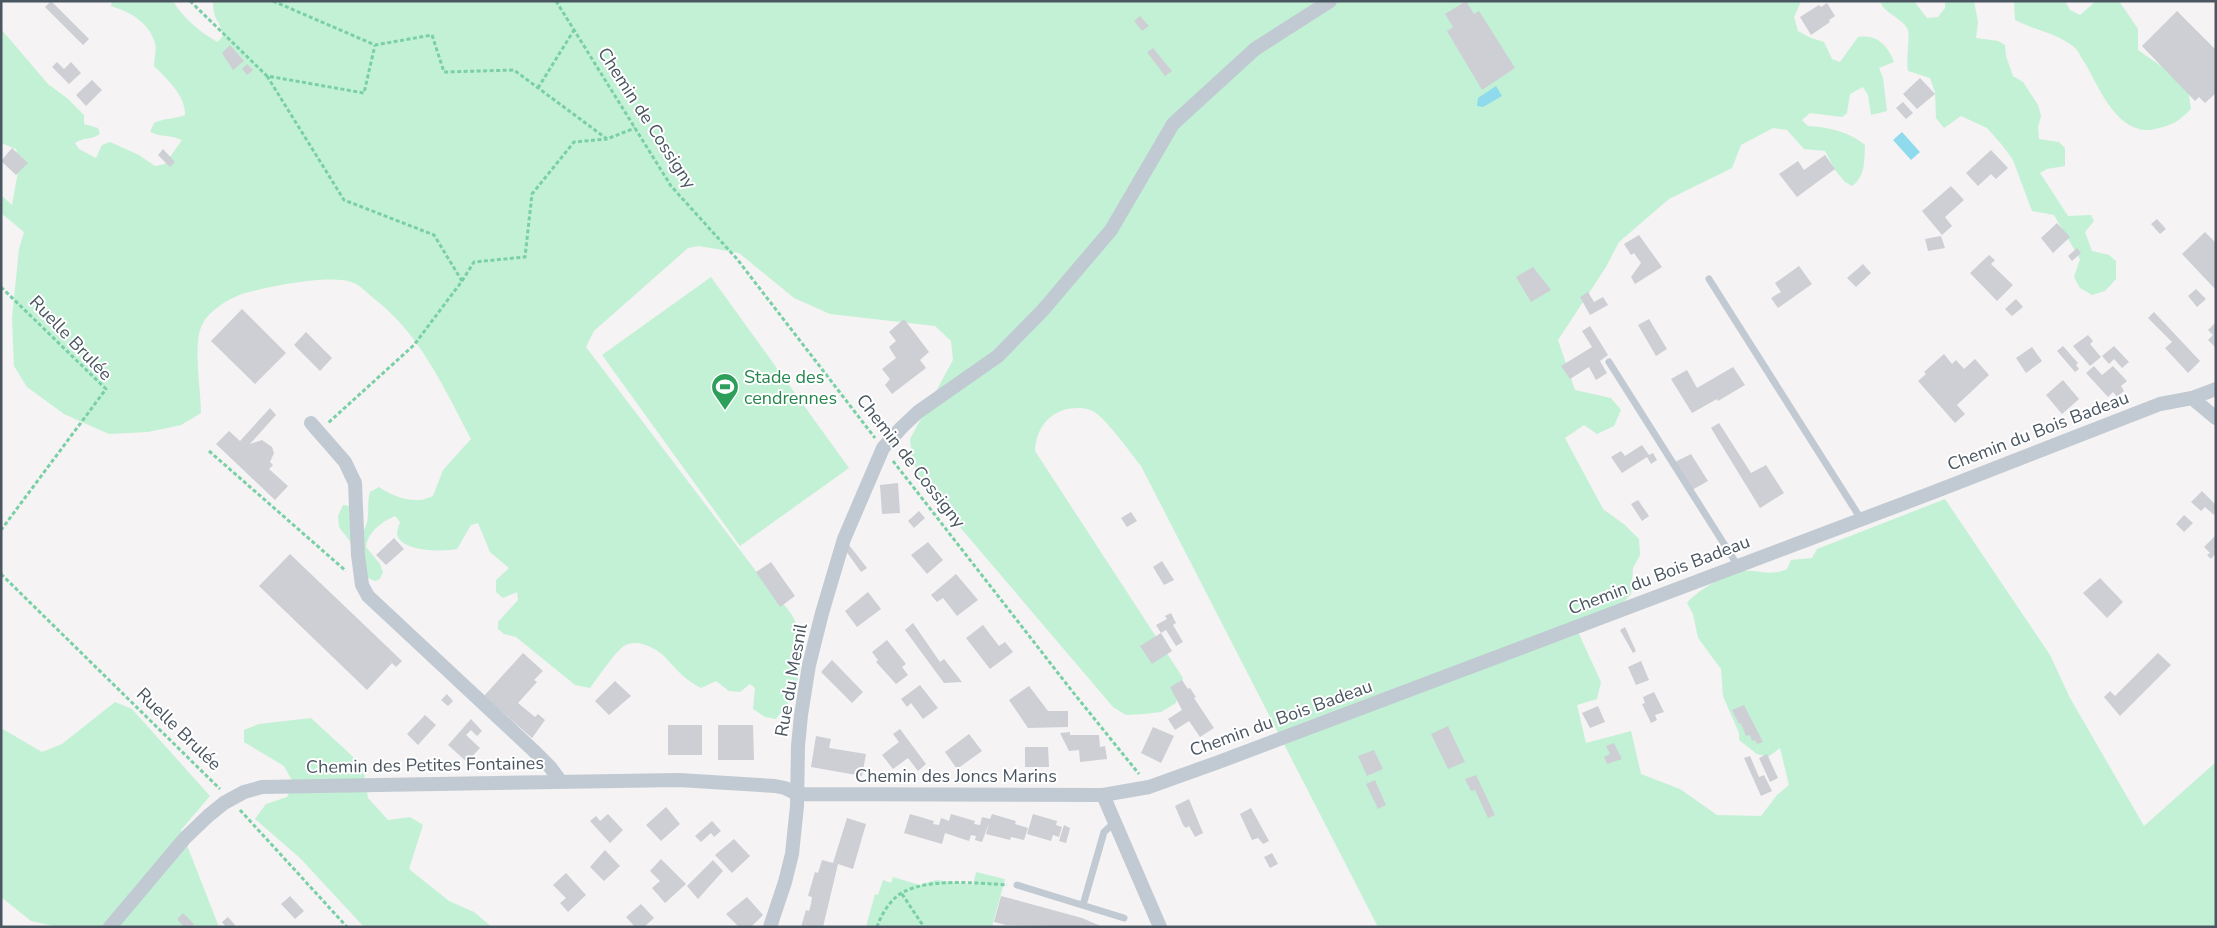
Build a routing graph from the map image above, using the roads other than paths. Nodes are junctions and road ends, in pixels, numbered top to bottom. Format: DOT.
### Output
graph roads {
  1 [pos="1330,1"];
  2 [pos="1709,279"];
  3 [pos="1609,362"];
  4 [pos="2216,389"];
  5 [pos="2192,398"];
  6 [pos="2216,418"];
  7 [pos="315,427"];
  8 [pos="1861,519"];
  9 [pos="1738,566"];
  10 [pos="560,782"];
  11 [pos="797,794"];
  12 [pos="1109,794"];
  13 [pos="1115,822"];
  14 [pos="1017,885"];
  15 [pos="1083,905"];
  16 [pos="1124,918"];
  17 [pos="110,927"];
  18 [pos="770,927"];
  19 [pos="1160,927"];
  1 -- 11 [label="street, Rue du Mesnil"];
  2 -- 8 [label="lane"];
  3 -- 9 [label="lane"];
  4 -- 5 [label="street, Chemin du Bois Badeau"];
  5 -- 6 [label="street"];
  5 -- 8 [label="street, Chemin du Bois Badeau"];
  7 -- 10 [label="street"];
  8 -- 9 [label="street, Chemin du Bois Badeau"];
  9 -- 12 [label="street, Chemin du Bois Badeau"];
  10 -- 11 [label="street, Chemin des Petites Fontaines"];
  10 -- 17 [label="street, Chemin des Petites Fontaines"];
  11 -- 12 [label="street, Chemin des Joncs Marins"];
  11 -- 18 [label="street, Rue du Mesnil"];
  12 -- 13 [label="street"];
  13 -- 15 [label="lane"];
  13 -- 19 [label="street"];
  14 -- 15 [label="lane"];
  15 -- 16 [label="lane"];
}
